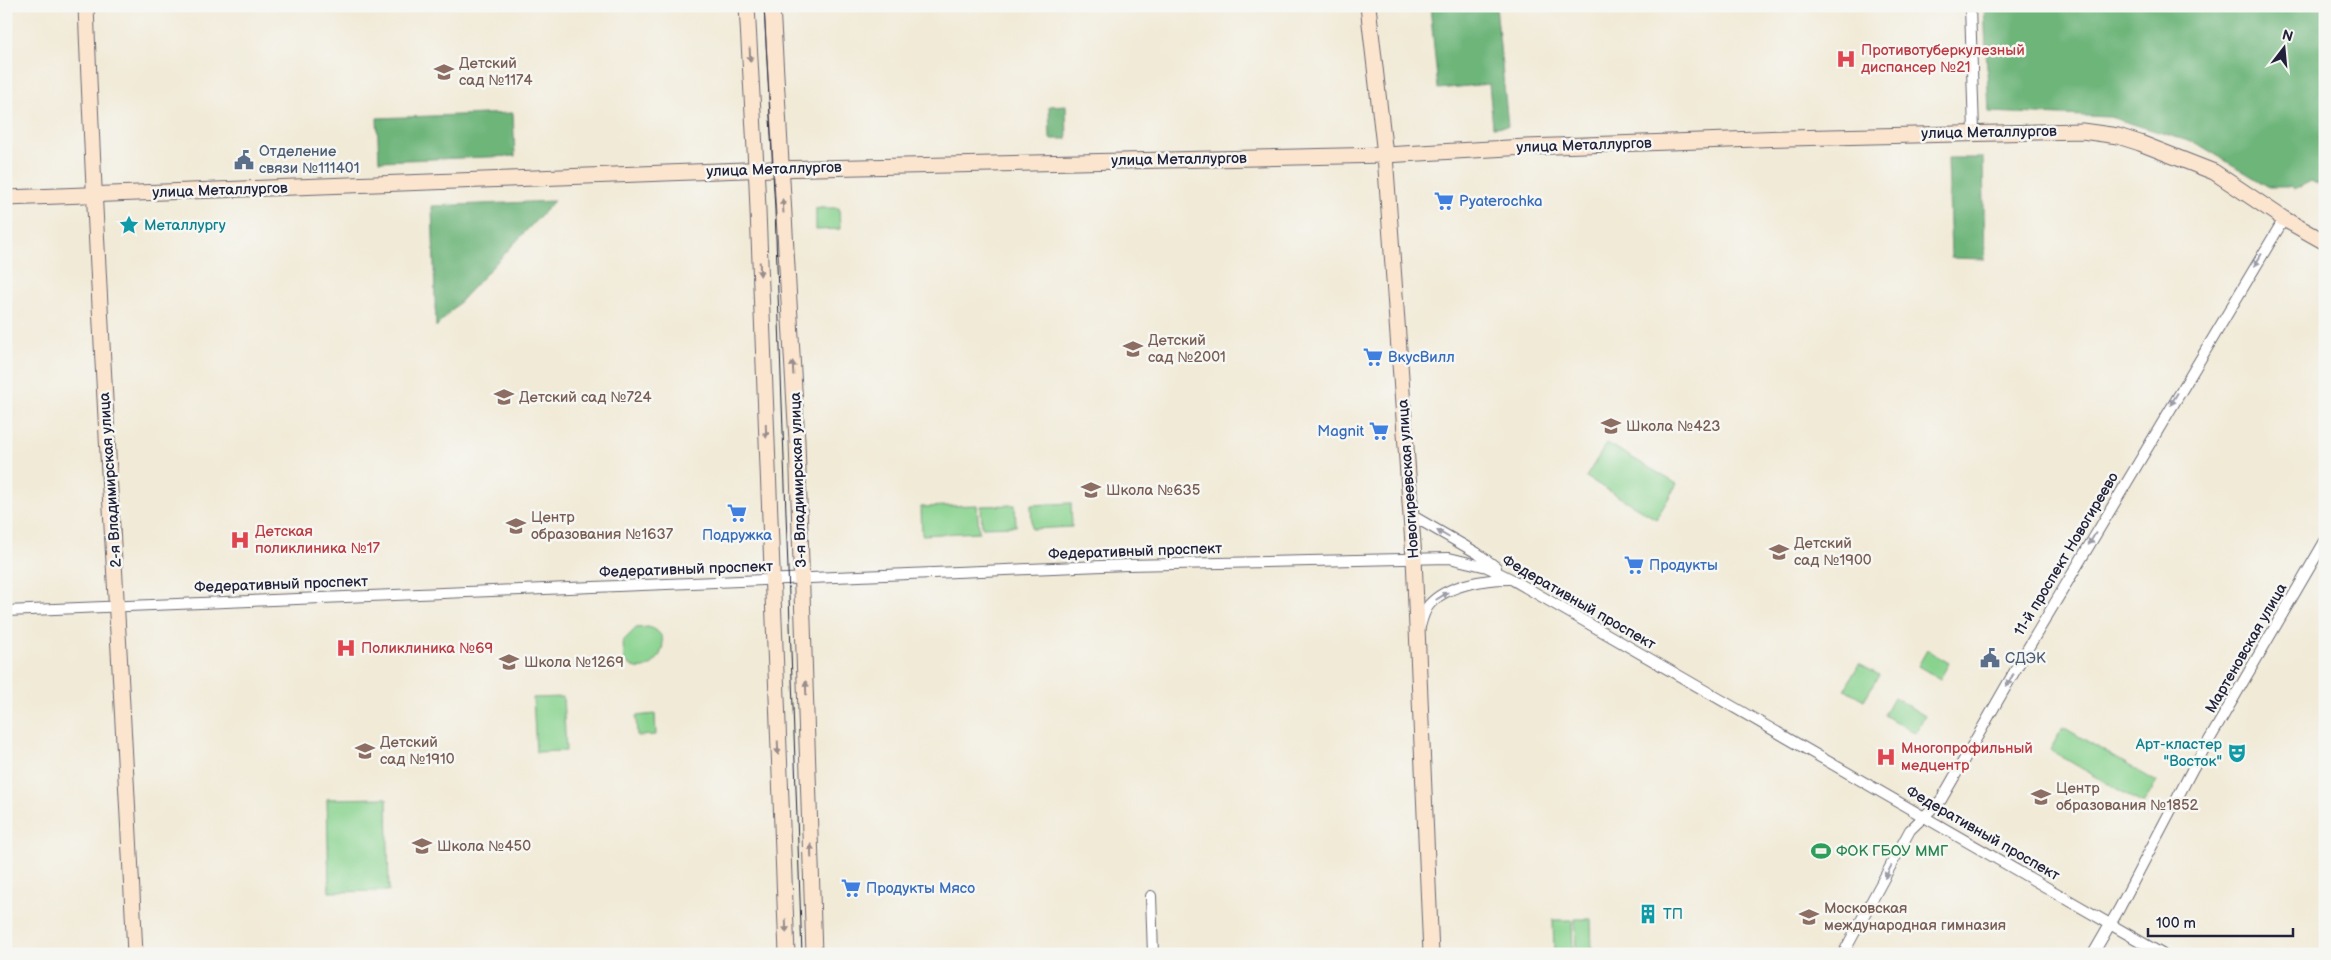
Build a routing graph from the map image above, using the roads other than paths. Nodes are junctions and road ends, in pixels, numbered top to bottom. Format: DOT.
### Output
graph roads {
  1 [pos="86,6"];
  2 [pos="747,6"];
  3 [pos="772,6"];
  4 [pos="1368,6"];
  5 [pos="1970,6"];
  6 [pos="1974,132"];
  7 [pos="1386,155"];
  8 [pos="756,169"];
  9 [pos="781,169"];
  10 [pos="93,196"];
  11 [pos="6,198"];
  12 [pos="2284,219"];
  13 [pos="2325,242"];
  14 [pos="1411,515"];
  15 [pos="2325,541"];
  16 [pos="1414,558"];
  17 [pos="801,579"];
  18 [pos="1513,580"];
  19 [pos="771,581"];
  20 [pos="118,606"];
  21 [pos="6,611"];
  22 [pos="1418,636"];
  23 [pos="1924,817"];
  24 [pos="1151,896"];
  25 [pos="2110,924"];
  26 [pos="135,954"];
  27 [pos="787,954"];
  28 [pos="814,954"];
  29 [pos="1153,954"];
  30 [pos="1432,954"];
  31 [pos="1844,954"];
  32 [pos="2093,954"];
  33 [pos="2162,954"];
  1 -- 10 [label="street, 2-я Владимирская улица"];
  2 -- 8 [label="street, 3-я Владимирская улица, one-way"];
  3 -- 9 [label="street, 3-я Владимирская улица"];
  4 -- 7 [label="street, Новогиреевская улица"];
  5 -- 6 [label="street"];
  6 -- 7 [label="street, улица Металлургов"];
  6 -- 12 [label="street, улица Металлургов"];
  7 -- 9 [label="street, улица Металлургов"];
  7 -- 14 [label="street, Новогиреевская улица"];
  8 -- 9 [label="street, улица Металлургов"];
  8 -- 10 [label="street, улица Металлургов"];
  8 -- 19 [label="street, 3-я Владимирская улица, one-way"];
  17 -- 9 [label="street, 3-я Владимирская улица, one-way"];
  10 -- 11 [label="street, улица Металлургов"];
  10 -- 20 [label="street, 2-я Владимирская улица"];
  12 -- 13 [label="street, улица Металлургов"];
  12 -- 23 [label="street, 11-й проспект Новогиреево, one-way"];
  14 -- 16 [label="street, Новогиреевская улица"];
  18 -- 14 [label="street, one-way"];
  15 -- 25 [label="street, Мартеновская улица"];
  16 -- 17 [label="street, Федеративный проспект"];
  16 -- 18 [label="street, Федеративный проспект"];
  16 -- 22 [label="street, Новогиреевская улица"];
  17 -- 19 [label="street, Федеративный проспект"];
  28 -- 17 [label="street, 3-я Владимирская улица, one-way"];
  22 -- 18 [label="street, one-way"];
  18 -- 23 [label="street, Федеративный проспект"];
  19 -- 20 [label="street, Федеративный проспект"];
  19 -- 27 [label="street, 3-я Владимирская улица, one-way"];
  20 -- 21 [label="street, Федеративный проспект"];
  20 -- 26 [label="street, 2-я Владимирская улица"];
  22 -- 30 [label="street, Новогиреевская улица"];
  23 -- 25 [label="street, Федеративный проспект"];
  23 -- 31 [label="street, 11-й проспект Новогиреево, one-way"];
  24 -- 29 [label="street"];
  25 -- 32 [label="street, Мартеновская улица"];
  25 -- 33 [label="street, Федеративный проспект"];
}
